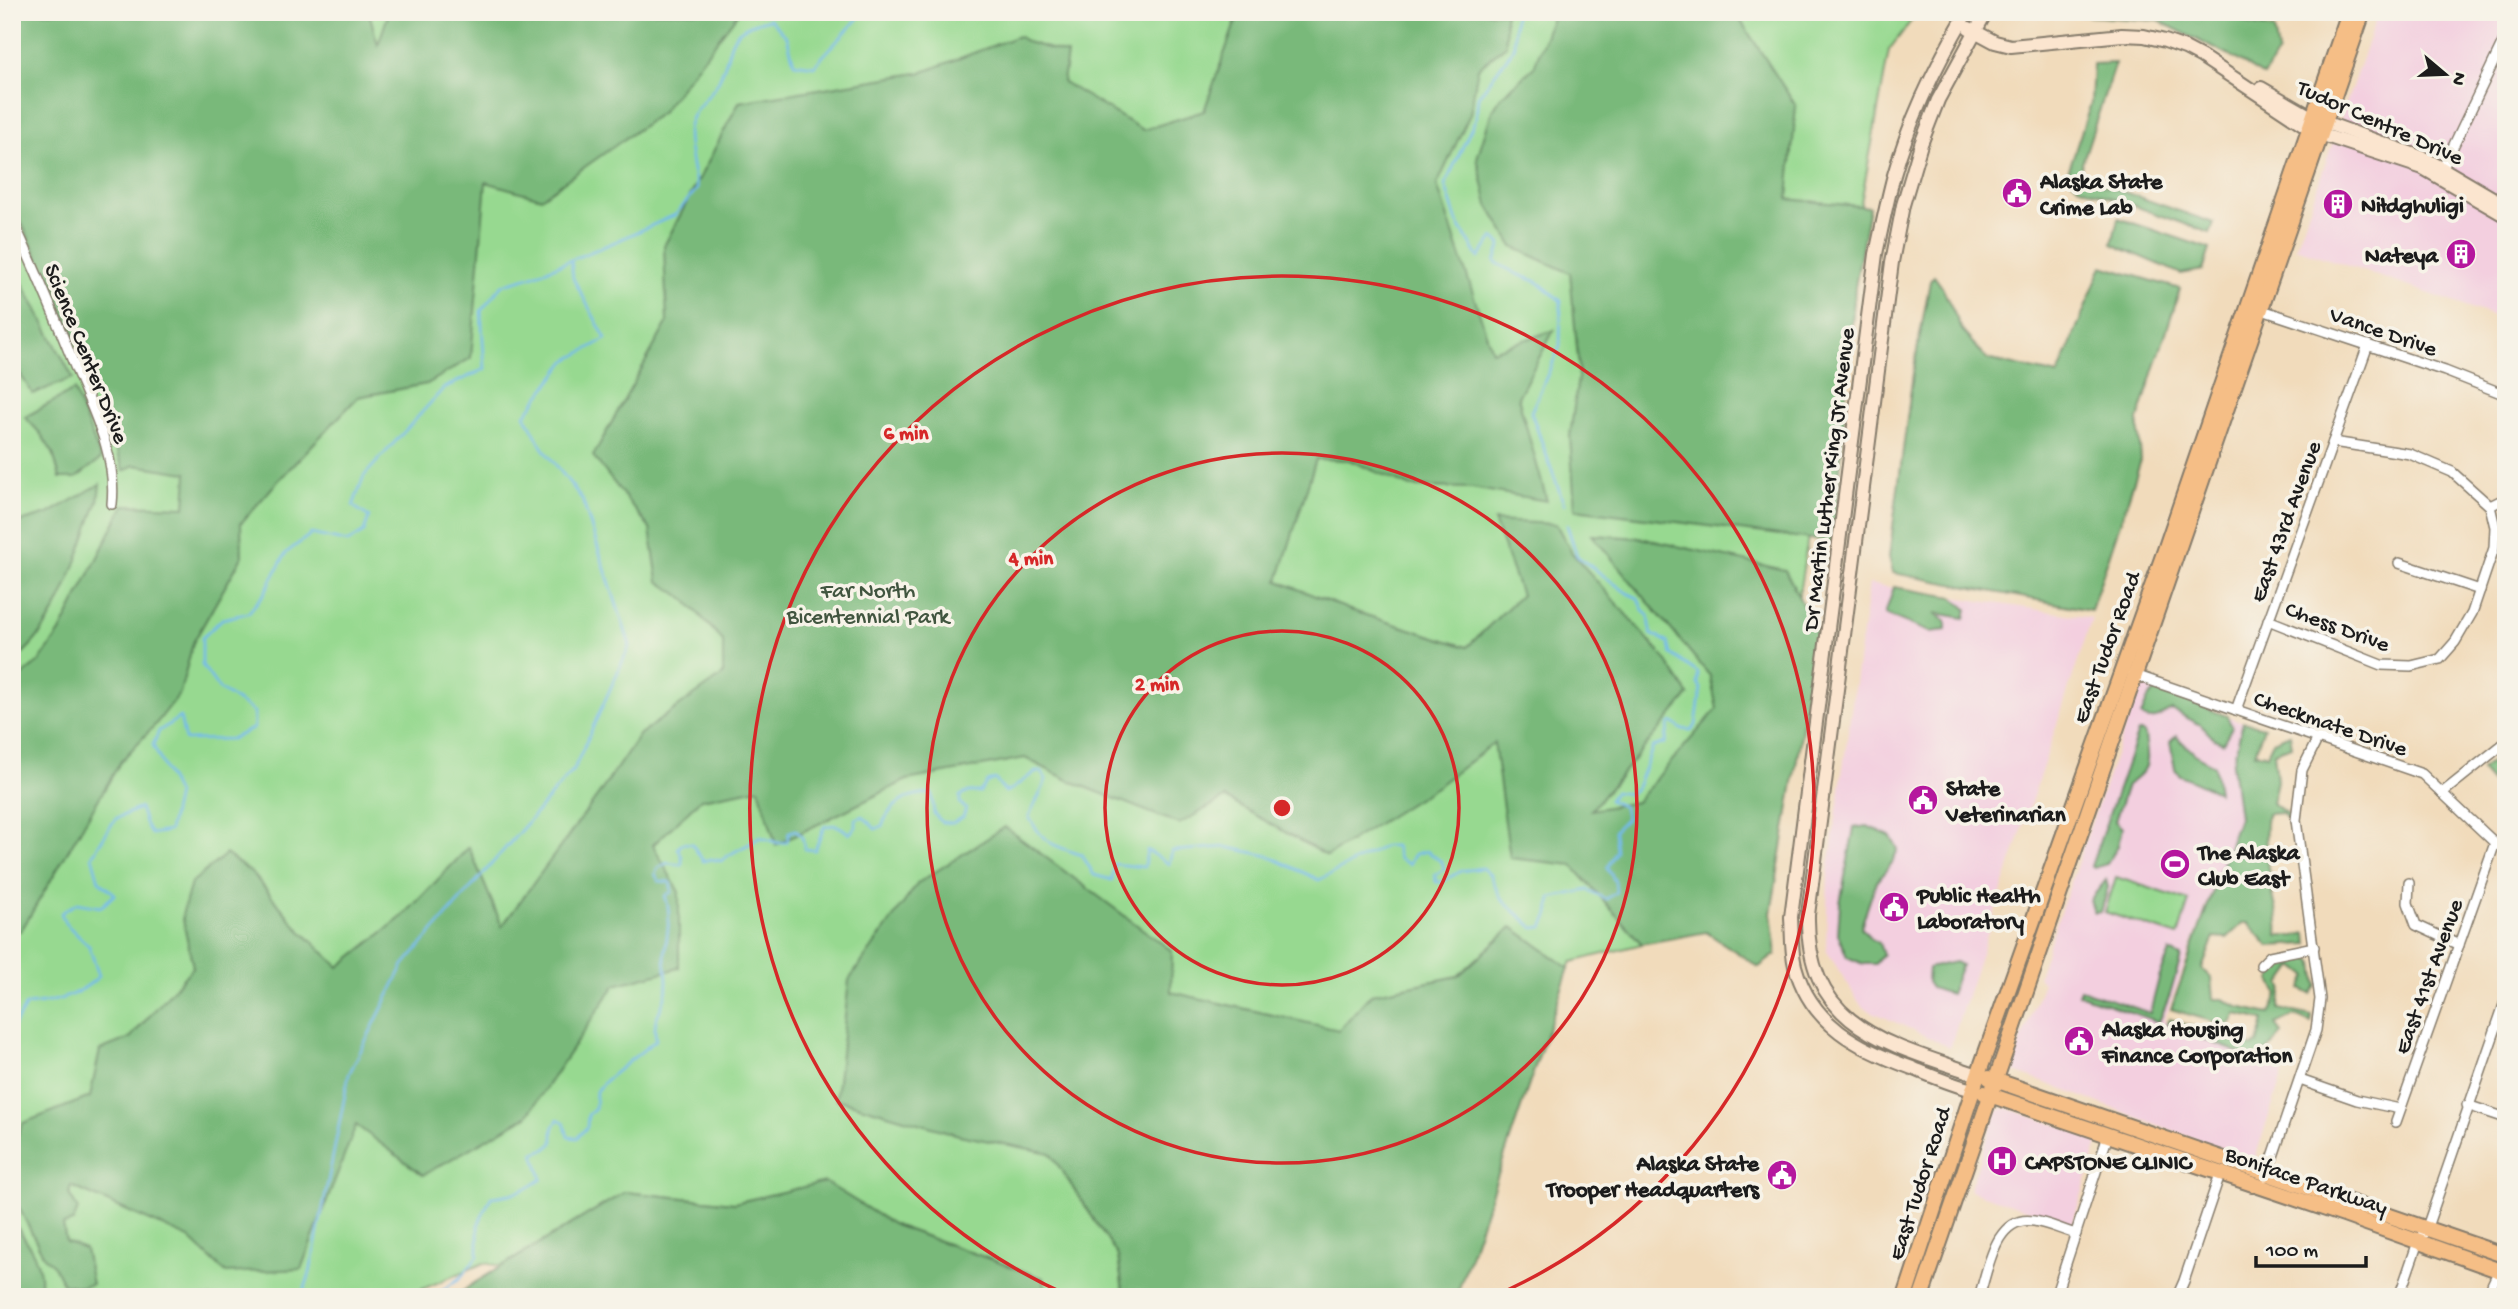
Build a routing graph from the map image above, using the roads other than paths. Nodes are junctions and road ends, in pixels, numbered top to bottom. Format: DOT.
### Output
graph roads {
  1 [pos="1986,12"];
  2 [pos="2349,12"];
  3 [pos="2363,12"];
  4 [pos="1964,18"];
  5 [pos="1975,31"];
  6 [pos="2506,36"];
  7 [pos="1915,115"];
  8 [pos="2317,126"];
  9 [pos="2442,172"];
  10 [pos="1907,192"];
  11 [pos="2506,206"];
  12 [pos="2506,216"];
  13 [pos="12,219"];
  14 [pos="2255,307"];
  15 [pos="2368,345"];
  16 [pos="2506,395"];
  17 [pos="2333,442"];
  18 [pos="2506,498"];
  19 [pos="112,504"];
  20 [pos="2490,506"];
  21 [pos="2399,563"];
  22 [pos="2480,590"];
  23 [pos="2268,620"];
  24 [pos="2121,671"];
  25 [pos="2136,676"];
  26 [pos="2236,710"];
  27 [pos="2318,738"];
  28 [pos="2506,742"];
  29 [pos="2442,793"];
  30 [pos="2495,843"];
  31 [pos="2506,847"];
  32 [pos="2409,883"];
  33 [pos="2459,945"];
  34 [pos="2314,947"];
  35 [pos="2261,965"];
  36 [pos="2506,999"];
  37 [pos="1978,1074"];
  38 [pos="2300,1080"];
  39 [pos="1996,1081"];
  40 [pos="1973,1090"];
  41 [pos="1991,1096"];
  42 [pos="2467,1105"];
  43 [pos="2400,1109"];
  44 [pos="2506,1118"];
  45 [pos="2396,1122"];
  46 [pos="2109,1135"];
  47 [pos="2220,1174"];
  48 [pos="2265,1181"];
  49 [pos="2076,1234"];
  50 [pos="2422,1236"];
  51 [pos="2506,1256"];
  52 [pos="2502,1272"];
  53 [pos="2492,1285"];
  54 [pos="1905,1297"];
  55 [pos="1921,1297"];
  56 [pos="1979,1297"];
  57 [pos="2055,1297"];
  58 [pos="2177,1297"];
  59 [pos="2399,1297"];
  1 -- 5 [label="street, Dr Martin Luther King Jr Avenue"];
  2 -- 8 [label="main road, East Tudor Road"];
  3 -- 8 [label="main road, East Tudor Road"];
  4 -- 5 [label="street, Tudor Centre Drive"];
  4 -- 7 [label="street, Dr Martin Luther King Jr Avenue"];
  5 -- 8 [label="street, Tudor Centre Drive"];
  5 -- 10 [label="street, Dr Martin Luther King Jr Avenue"];
  6 -- 9 [label="street"];
  7 -- 10 [label="street"];
  7 -- 40 [label="street, Dr Martin Luther King Jr Avenue"];
  8 -- 9 [label="street, Tudor Centre Drive"];
  8 -- 14 [label="main road, East Tudor Road"];
  9 -- 11 [label="street, Tudor Centre Drive"];
  9 -- 12 [label="street, Tudor Centre Drive"];
  10 -- 37 [label="street, Dr Martin Luther King Jr Avenue"];
  13 -- 19 [label="street, Science Center Drive"];
  14 -- 15 [label="street, Vance Drive"];
  14 -- 24 [label="main road, East Tudor Road"];
  14 -- 25 [label="main road, East Tudor Road"];
  15 -- 16 [label="street, Vance Drive"];
  15 -- 17 [label="street, East 43rd Avenue"];
  17 -- 20 [label="street"];
  17 -- 23 [label="street, East 43rd Avenue"];
  18 -- 20 [label="street"];
  20 -- 22 [label="street"];
  21 -- 22 [label="street"];
  22 -- 23 [label="street, Chess Drive"];
  23 -- 26 [label="street, East 43rd Avenue"];
  24 -- 25 [label="street, Checkmate Drive"];
  24 -- 37 [label="main road, East Tudor Road"];
  25 -- 26 [label="street, Checkmate Drive"];
  25 -- 39 [label="main road, East Tudor Road"];
  26 -- 27 [label="street, Checkmate Drive"];
  27 -- 29 [label="street, Checkmate Drive"];
  27 -- 34 [label="street"];
  28 -- 29 [label="street"];
  29 -- 30 [label="street, Checkmate Drive"];
  30 -- 31 [label="street, Checkmate Drive"];
  30 -- 33 [label="street, East 41st Avenue"];
  32 -- 33 [label="street"];
  33 -- 43 [label="street, East 41st Avenue"];
  34 -- 35 [label="street"];
  34 -- 38 [label="street"];
  36 -- 42 [label="street"];
  37 -- 39 [label="main road, Boniface Parkway"];
  37 -- 40 [label="main road, East Tudor Road"];
  38 -- 43 [label="street"];
  38 -- 48 [label="street"];
  39 -- 41 [label="main road, East Tudor Road"];
  39 -- 48 [label="main road, Boniface Parkway"];
  40 -- 41 [label="main road, Boniface Parkway"];
  40 -- 54 [label="main road, East Tudor Road"];
  41 -- 46 [label="main road, Boniface Parkway"];
  41 -- 55 [label="main road, East Tudor Road"];
  42 -- 44 [label="street"];
  42 -- 50 [label="street"];
  43 -- 45 [label="street, East 41st Avenue"];
  46 -- 47 [label="main road, Boniface Parkway"];
  46 -- 49 [label="street"];
  47 -- 48 [label="main road, Boniface Parkway"];
  47 -- 58 [label="street"];
  48 -- 50 [label="main road, Boniface Parkway"];
  49 -- 56 [label="street"];
  49 -- 57 [label="street"];
  50 -- 51 [label="main road, Boniface Parkway"];
  50 -- 52 [label="main road, Boniface Parkway"];
  50 -- 59 [label="street"];
  52 -- 53 [label="street"];
}
